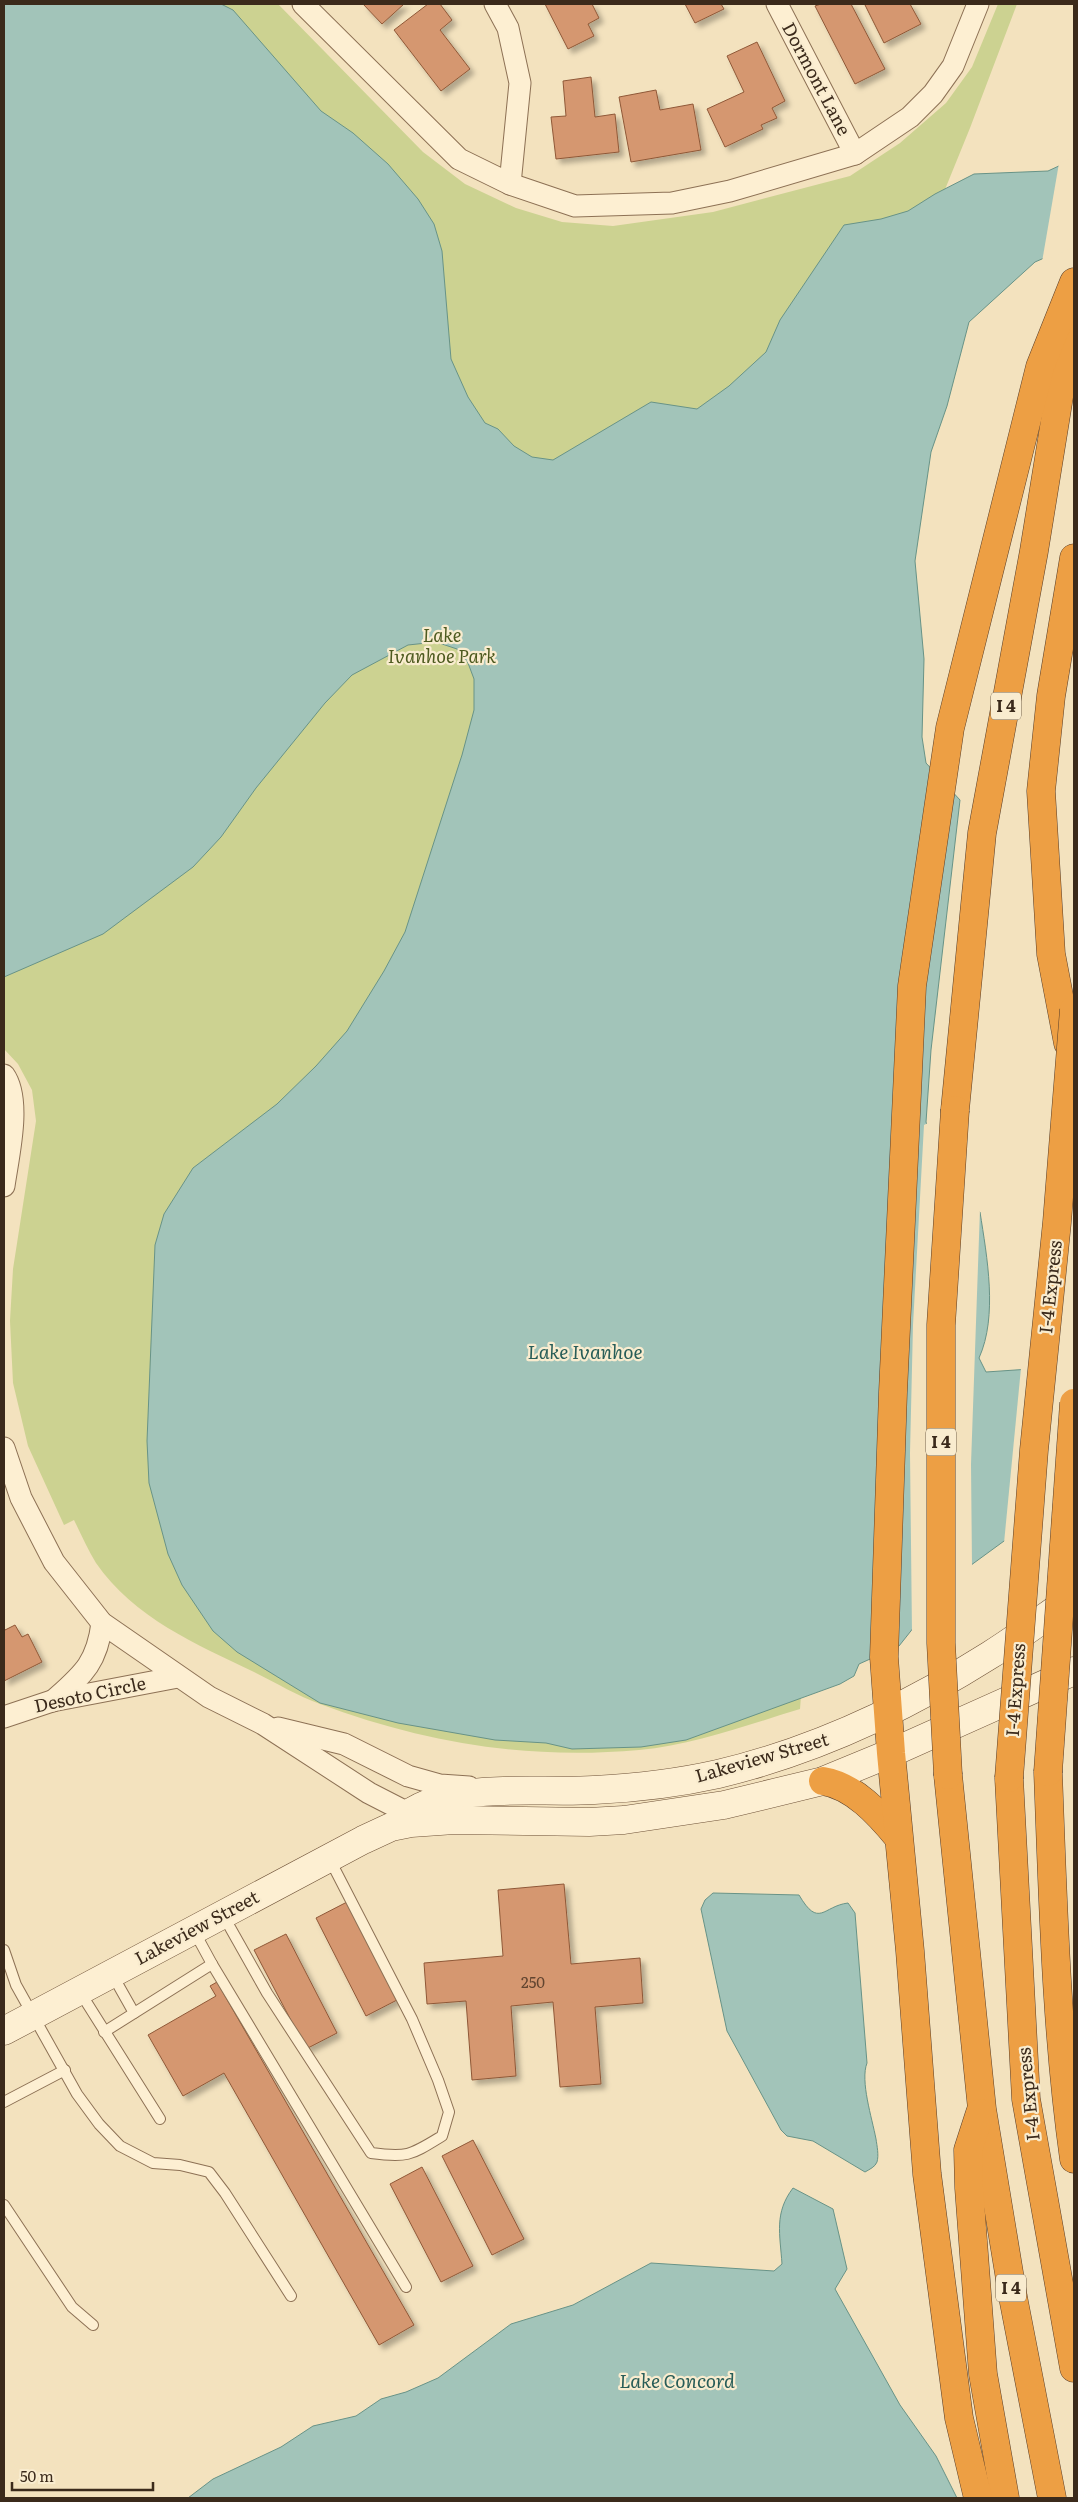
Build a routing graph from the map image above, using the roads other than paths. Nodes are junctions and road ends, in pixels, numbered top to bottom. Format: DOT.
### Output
graph roads {
  1 [pos="303,4"];
  2 [pos="495,4"];
  3 [pos="777,4"];
  4 [pos="978,4"];
  5 [pos="855,154"];
  6 [pos="510,184"];
  7 [pos="1074,282"];
  8 [pos="1074,305"];
  9 [pos="1074,558"];
  10 [pos="1074,1010"];
  11 [pos="1074,1074"];
  12 [pos="4,1075"];
  13 [pos="4,1186"];
  14 [pos="1074,1403"];
  15 [pos="4,1448"];
  16 [pos="1074,1597"];
  17 [pos="102,1624"];
  18 [pos="1074,1671"];
  19 [pos="178,1677"];
  20 [pos="52,1701"];
  21 [pos="889,1713"];
  22 [pos="4,1717"];
  23 [pos="263,1724"];
  24 [pos="890,1753"];
  25 [pos="823,1781"];
  26 [pos="506,1790"];
  27 [pos="399,1820"];
  28 [pos="898,1837"];
  29 [pos="329,1858"];
  30 [pos="222,1915"];
  31 [pos="193,1930"];
  32 [pos="4,1950"];
  33 [pos="212,1964"];
  34 [pos="112,1974"];
  35 [pos="79,1991"];
  36 [pos="134,2013"];
  37 [pos="34,2015"];
  38 [pos="4,2031"];
  39 [pos="104,2032"];
  40 [pos="65,2070"];
  41 [pos="4,2102"];
  42 [pos="982,2109"];
  43 [pos="160,2119"];
  44 [pos="1074,2159"];
  45 [pos="4,2205"];
  46 [pos="406,2287"];
  47 [pos="291,2296"];
  48 [pos="93,2325"];
  49 [pos="1074,2368"];
  50 [pos="978,2498"];
  51 [pos="1005,2498"];
  52 [pos="1052,2498"];
  1 -- 6 [label="street"];
  2 -- 6 [label="street"];
  3 -- 5 [label="street, Dormont Lane"];
  4 -- 5 [label="street"];
  5 -- 6 [label="street"];
  7 -- 21 [label="highway"];
  8 -- 42 [label="highway, I 4, bridge"];
  9 -- 11 [label="highway"];
  10 -- 49 [label="highway, I-4 Express, bridge"];
  12 -- 13 [label="street"];
  14 -- 44 [label="highway, I-4 Express, bridge"];
  15 -- 17 [label="street"];
  16 -- 21 [label="street, Lakeview Street"];
  17 -- 19 [label="street"];
  17 -- 20 [label="street"];
  18 -- 24 [label="street, Lakeview Street"];
  19 -- 20 [label="street, Desoto Circle"];
  19 -- 23 [label="street"];
  20 -- 22 [label="street, Desoto Circle"];
  21 -- 24 [label="highway"];
  21 -- 26 [label="street, Lakeview Street"];
  23 -- 26 [label="street"];
  23 -- 27 [label="street"];
  24 -- 25 [label="street, Lakeview Street"];
  24 -- 28 [label="highway"];
  25 -- 27 [label="street, Lakeview Street"];
  25 -- 28 [label="highway"];
  26 -- 27 [label="street, Lakeview Street"];
  27 -- 29 [label="street, Lakeview Street"];
  28 -- 50 [label="highway"];
  29 -- 30 [label="street, Lakeview Street"];
  29 -- 30 [label="lane"];
  30 -- 31 [label="street, Lakeview Street"];
  31 -- 33 [label="lane"];
  31 -- 34 [label="street, Lakeview Street"];
  32 -- 37 [label="lane"];
  33 -- 36 [label="lane"];
  33 -- 46 [label="lane"];
  34 -- 35 [label="street, Lakeview Street"];
  34 -- 36 [label="lane"];
  35 -- 37 [label="street, Lakeview Street"];
  35 -- 39 [label="lane"];
  36 -- 39 [label="lane"];
  37 -- 38 [label="street, Lakeview Street"];
  37 -- 40 [label="lane"];
  39 -- 43 [label="lane"];
  40 -- 41 [label="lane"];
  40 -- 47 [label="lane"];
  42 -- 51 [label="highway"];
  42 -- 52 [label="highway, I 4"];
  45 -- 48 [label="lane"];
}
